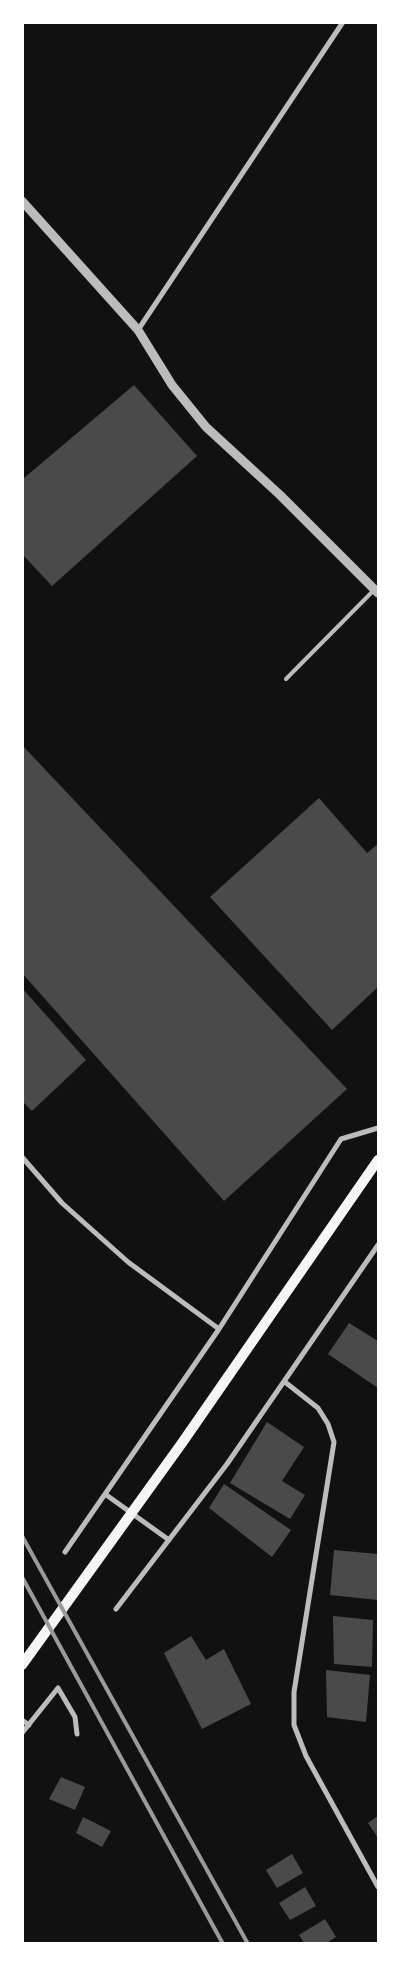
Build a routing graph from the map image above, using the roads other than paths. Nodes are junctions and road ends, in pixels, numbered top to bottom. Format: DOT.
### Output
graph roads {
  1 [pos="343,22"];
  2 [pos="22,202"];
  3 [pos="138,330"];
  4 [pos="377,591"];
  5 [pos="286,679"];
  6 [pos="378,1128"];
  7 [pos="22,1157"];
  8 [pos="378,1160"];
  9 [pos="378,1245"];
  10 [pos="219,1329"];
  11 [pos="285,1382"];
  12 [pos="105,1494"];
  13 [pos="169,1540"];
  14 [pos="65,1552"];
  15 [pos="116,1608"];
  16 [pos="22,1665"];
  17 [pos="22,1720"];
  18 [pos="29,1725"];
  19 [pos="22,1734"];
  20 [pos="76,1734"];
  21 [pos="378,1887"];
  1 -- 3 [label="street"];
  2 -- 3 [label="street"];
  3 -- 4 [label="street"];
  4 -- 5 [label="lane"];
  6 -- 10 [label="street"];
  7 -- 10 [label="street"];
  8 -- 16 [label="main road"];
  9 -- 11 [label="street"];
  10 -- 12 [label="street"];
  11 -- 13 [label="street"];
  11 -- 21 [label="street"];
  12 -- 13 [label="street"];
  12 -- 14 [label="street"];
  13 -- 15 [label="street"];
  17 -- 18 [label="street"];
  18 -- 19 [label="street"];
  18 -- 20 [label="street"];
}
